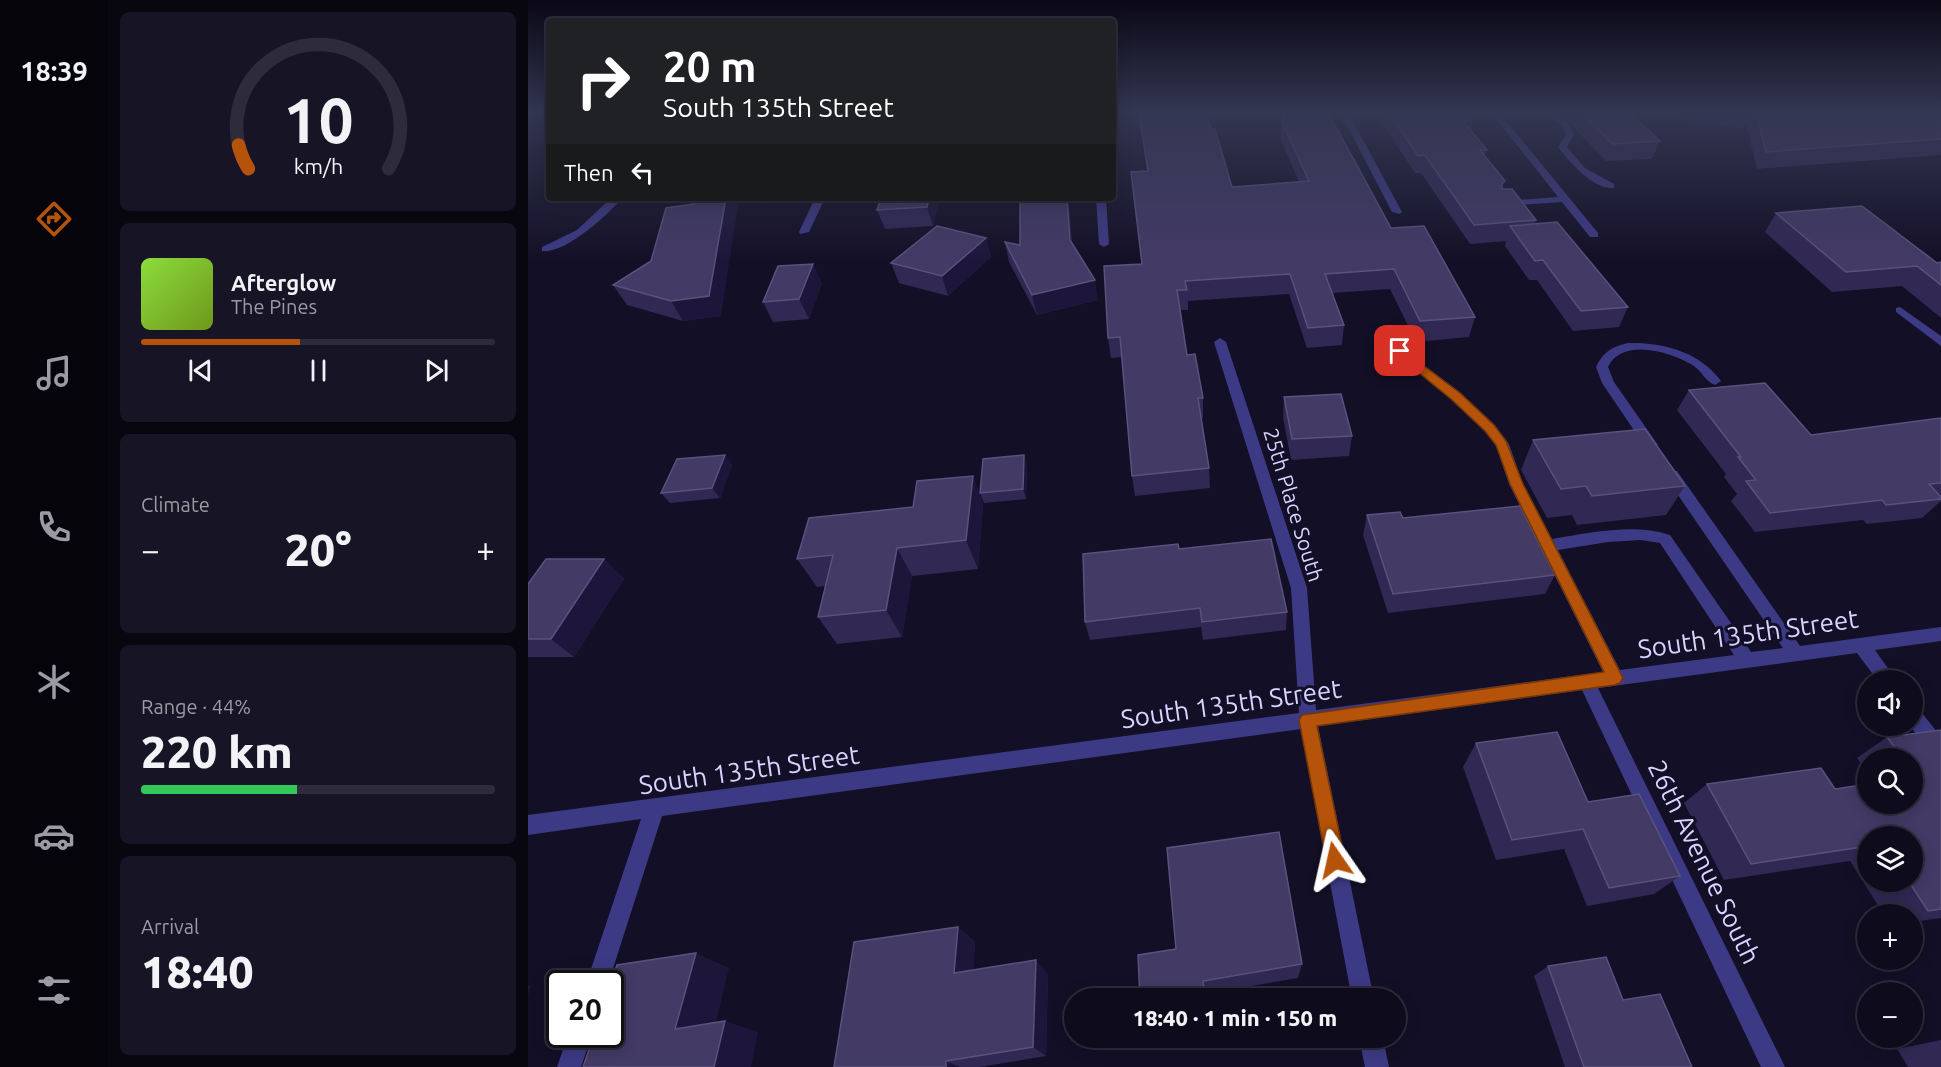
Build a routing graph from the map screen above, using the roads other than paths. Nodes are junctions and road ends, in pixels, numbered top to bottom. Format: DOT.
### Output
graph roads {
  1 [pos="1370,162"];
  2 [pos="1535,162"];
  3 [pos="1575,162"];
  4 [pos="1611,186"];
  5 [pos="1565,199"];
  6 [pos="614,201"];
  7 [pos="819,201"];
  8 [pos="1101,201"];
  9 [pos="1502,204"];
  10 [pos="1396,212"];
  11 [pos="804,232"];
  12 [pos="1594,235"];
  13 [pos="1104,244"];
  14 [pos="546,249"];
  15 [pos="1900,310"];
  16 [pos="1220,342"];
  17 [pos="1941,342"];
  18 [pos="1400,351"];
  19 [pos="1715,381"];
  20 [pos="1548,546"];
  21 [pos="1941,633"];
  22 [pos="1860,644"];
  23 [pos="1796,653"];
  24 [pos="1747,660"];
  25 [pos="1880,670"];
  26 [pos="1615,678"];
  27 [pos="1586,681"];
  28 [pos="1308,720"];
  29 [pos="1923,728"];
  30 [pos="1941,752"];
  31 [pos="655,808"];
  32 [pos="528,825"];
  33 [pos="602,970"];
  34 [pos="1361,988"];
  35 [pos="576,1048"];
  36 [pos="1373,1048"];
  37 [pos="569,1067"];
  38 [pos="1377,1067"];
  39 [pos="1773,1067"];
  1 -- 10 [label="street"];
  2 -- 5 [label="street"];
  3 -- 4 [label="street"];
  5 -- 9 [label="street"];
  5 -- 12 [label="street"];
  6 -- 14 [label="street"];
  7 -- 11 [label="street"];
  8 -- 13 [label="street"];
  15 -- 17 [label="street"];
  16 -- 28 [label="street, 25th Place South"];
  18 -- 20 [label="street"];
  19 -- 23 [label="street"];
  20 -- 24 [label="street"];
  20 -- 26 [label="street"];
  21 -- 22 [label="street, South 135th Street"];
  22 -- 23 [label="street, South 135th Street"];
  22 -- 25 [label="street"];
  23 -- 24 [label="street, South 135th Street"];
  24 -- 26 [label="street, South 135th Street"];
  26 -- 27 [label="street, South 135th Street"];
  27 -- 28 [label="street, South 135th Street"];
  27 -- 39 [label="street, 26th Avenue South"];
  28 -- 31 [label="street, South 135th Street"];
  28 -- 34 [label="street, 25th Place South"];
  29 -- 30 [label="street"];
  31 -- 32 [label="street, South 135th Street"];
  31 -- 33 [label="street"];
  35 -- 37 [label="street"];
  36 -- 38 [label="street"];
}
